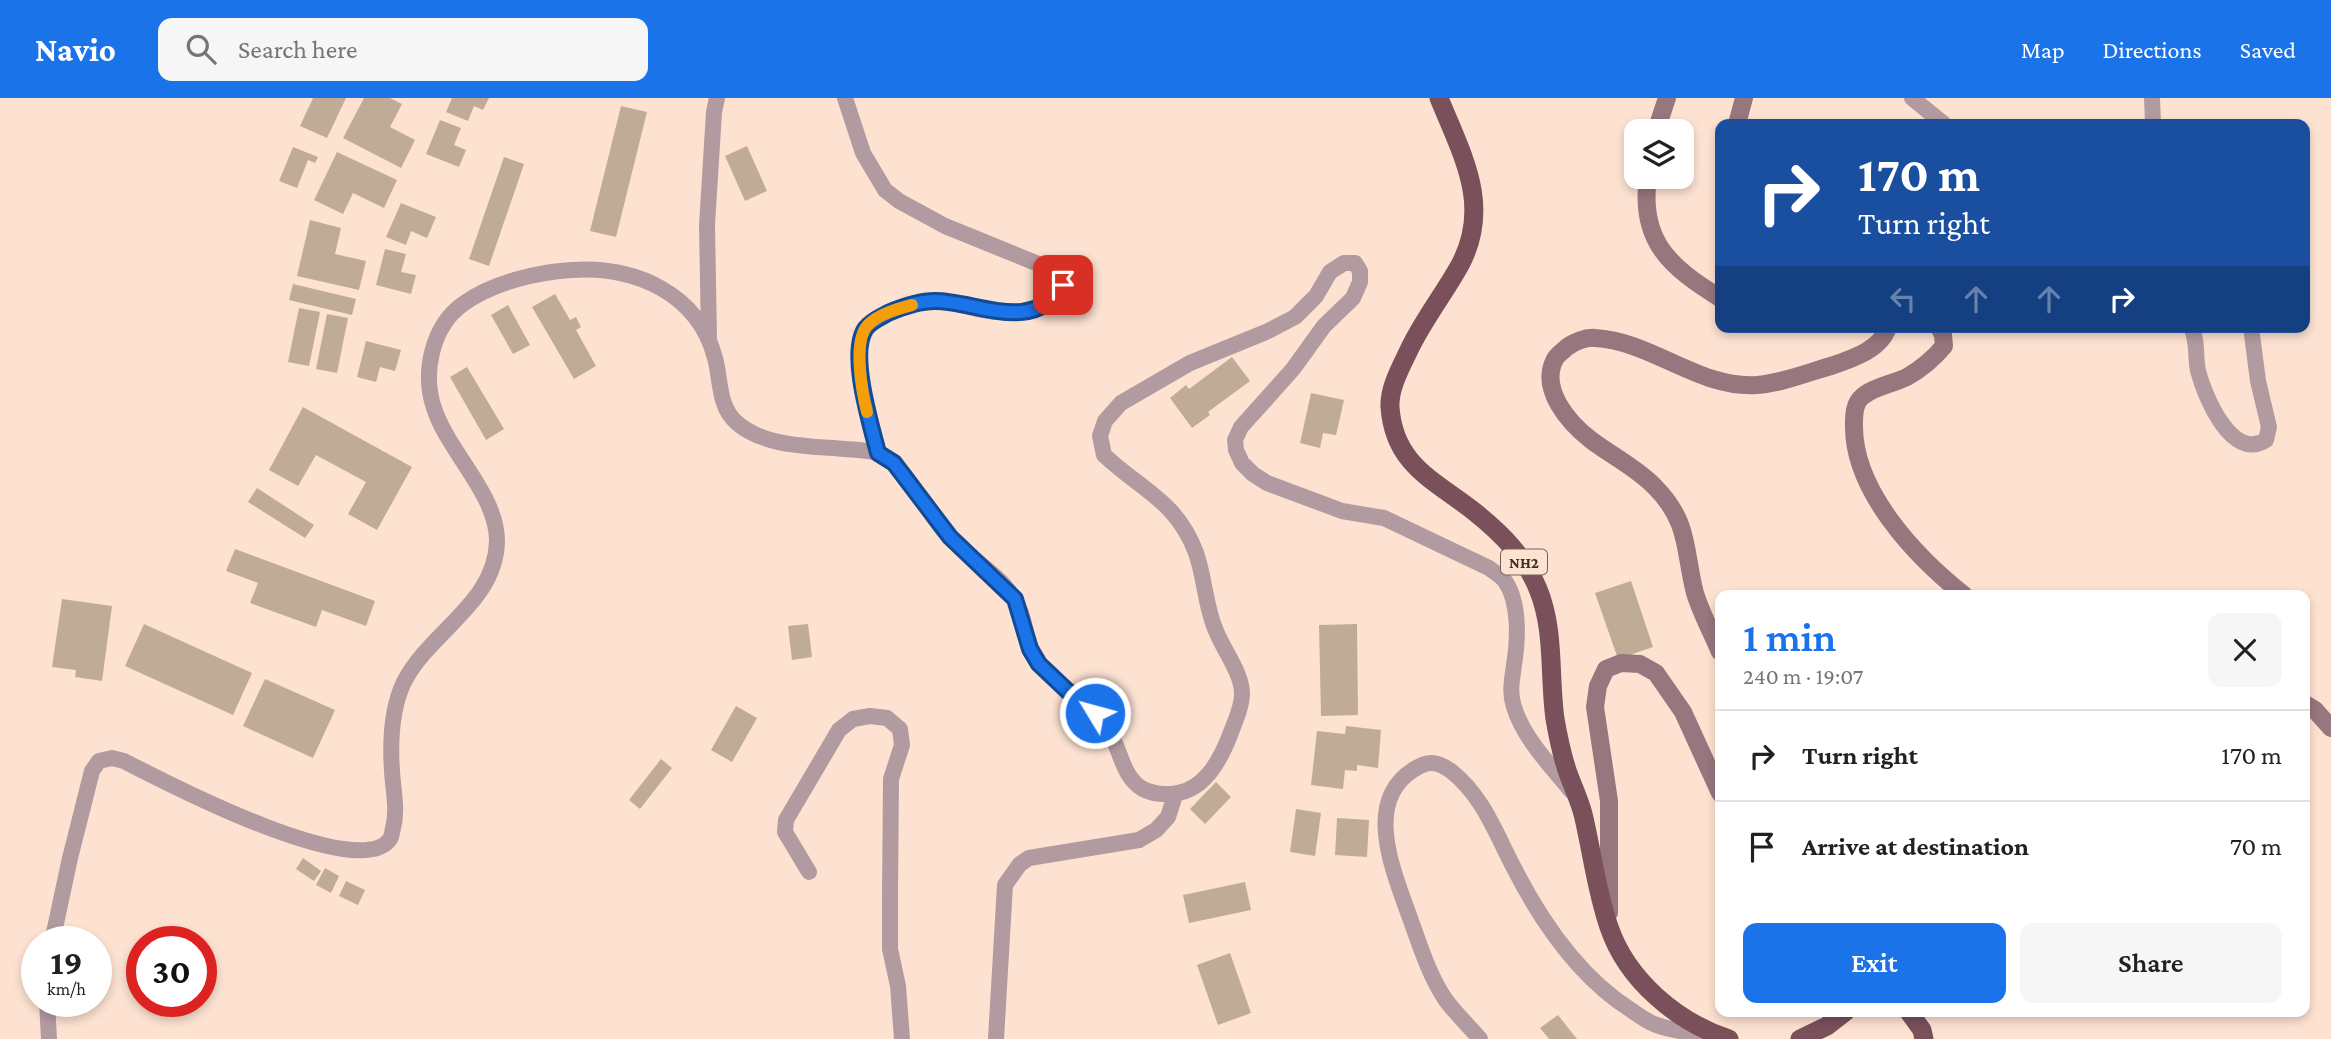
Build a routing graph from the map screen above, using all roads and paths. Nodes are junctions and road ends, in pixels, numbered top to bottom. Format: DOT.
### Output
graph roads {
  1 [pos="717,98"];
  2 [pos="845,98"];
  3 [pos="1439,98"];
  4 [pos="1667,98"];
  5 [pos="1744,98"];
  6 [pos="1912,98"];
  7 [pos="2152,98"];
  8 [pos="1660,119"];
  9 [pos="1738,119"];
  10 [pos="1938,119"];
  11 [pos="2153,119"];
  12 [pos="1647,189"];
  13 [pos="1715,295"];
  14 [pos="1886,333"];
  15 [pos="1942,333"];
  16 [pos="2194,333"];
  17 [pos="2252,333"];
  18 [pos="709,341"];
  19 [pos="878,453"];
  20 [pos="1959,590"];
  21 [pos="1715,640"];
  22 [pos="2310,707"];
  23 [pos="2331,728"];
  24 [pos="1715,782"];
  25 [pos="1175,794"];
  26 [pos="1580,802"];
  27 [pos="809,872"];
  28 [pos="56,926"];
  29 [pos="1609,928"];
  30 [pos="48,1017"];
  31 [pos="1839,1017"];
  32 [pos="1913,1017"];
  33 [pos="1726,1038"];
  34 [pos="49,1039"];
  35 [pos="902,1039"];
  36 [pos="996,1039"];
  37 [pos="1480,1039"];
  38 [pos="1800,1039"];
  39 [pos="1924,1039"];
  1 -- 18 [label="street"];
  2 -- 19 [label="street"];
  3 -- 26 [label="highway, NH2"];
  4 -- 8 [label="main road"];
  5 -- 9 [label="main road"];
  6 -- 10 [label="street"];
  7 -- 11 [label="street"];
  12 -- 13 [label="main road"];
  14 -- 21 [label="main road"];
  15 -- 20 [label="main road"];
  16 -- 17 [label="street"];
  18 -- 19 [label="street"];
  18 -- 28 [label="street"];
  19 -- 25 [label="street"];
  22 -- 23 [label="main road"];
  24 -- 29 [label="main road"];
  25 -- 26 [label="street"];
  25 -- 36 [label="street"];
  26 -- 29 [label="highway, NH2"];
  27 -- 35 [label="street"];
  29 -- 33 [label="highway, NH2"];
  30 -- 34 [label="street"];
  31 -- 38 [label="highway"];
  32 -- 39 [label="highway"];
  33 -- 37 [label="street"];
}
